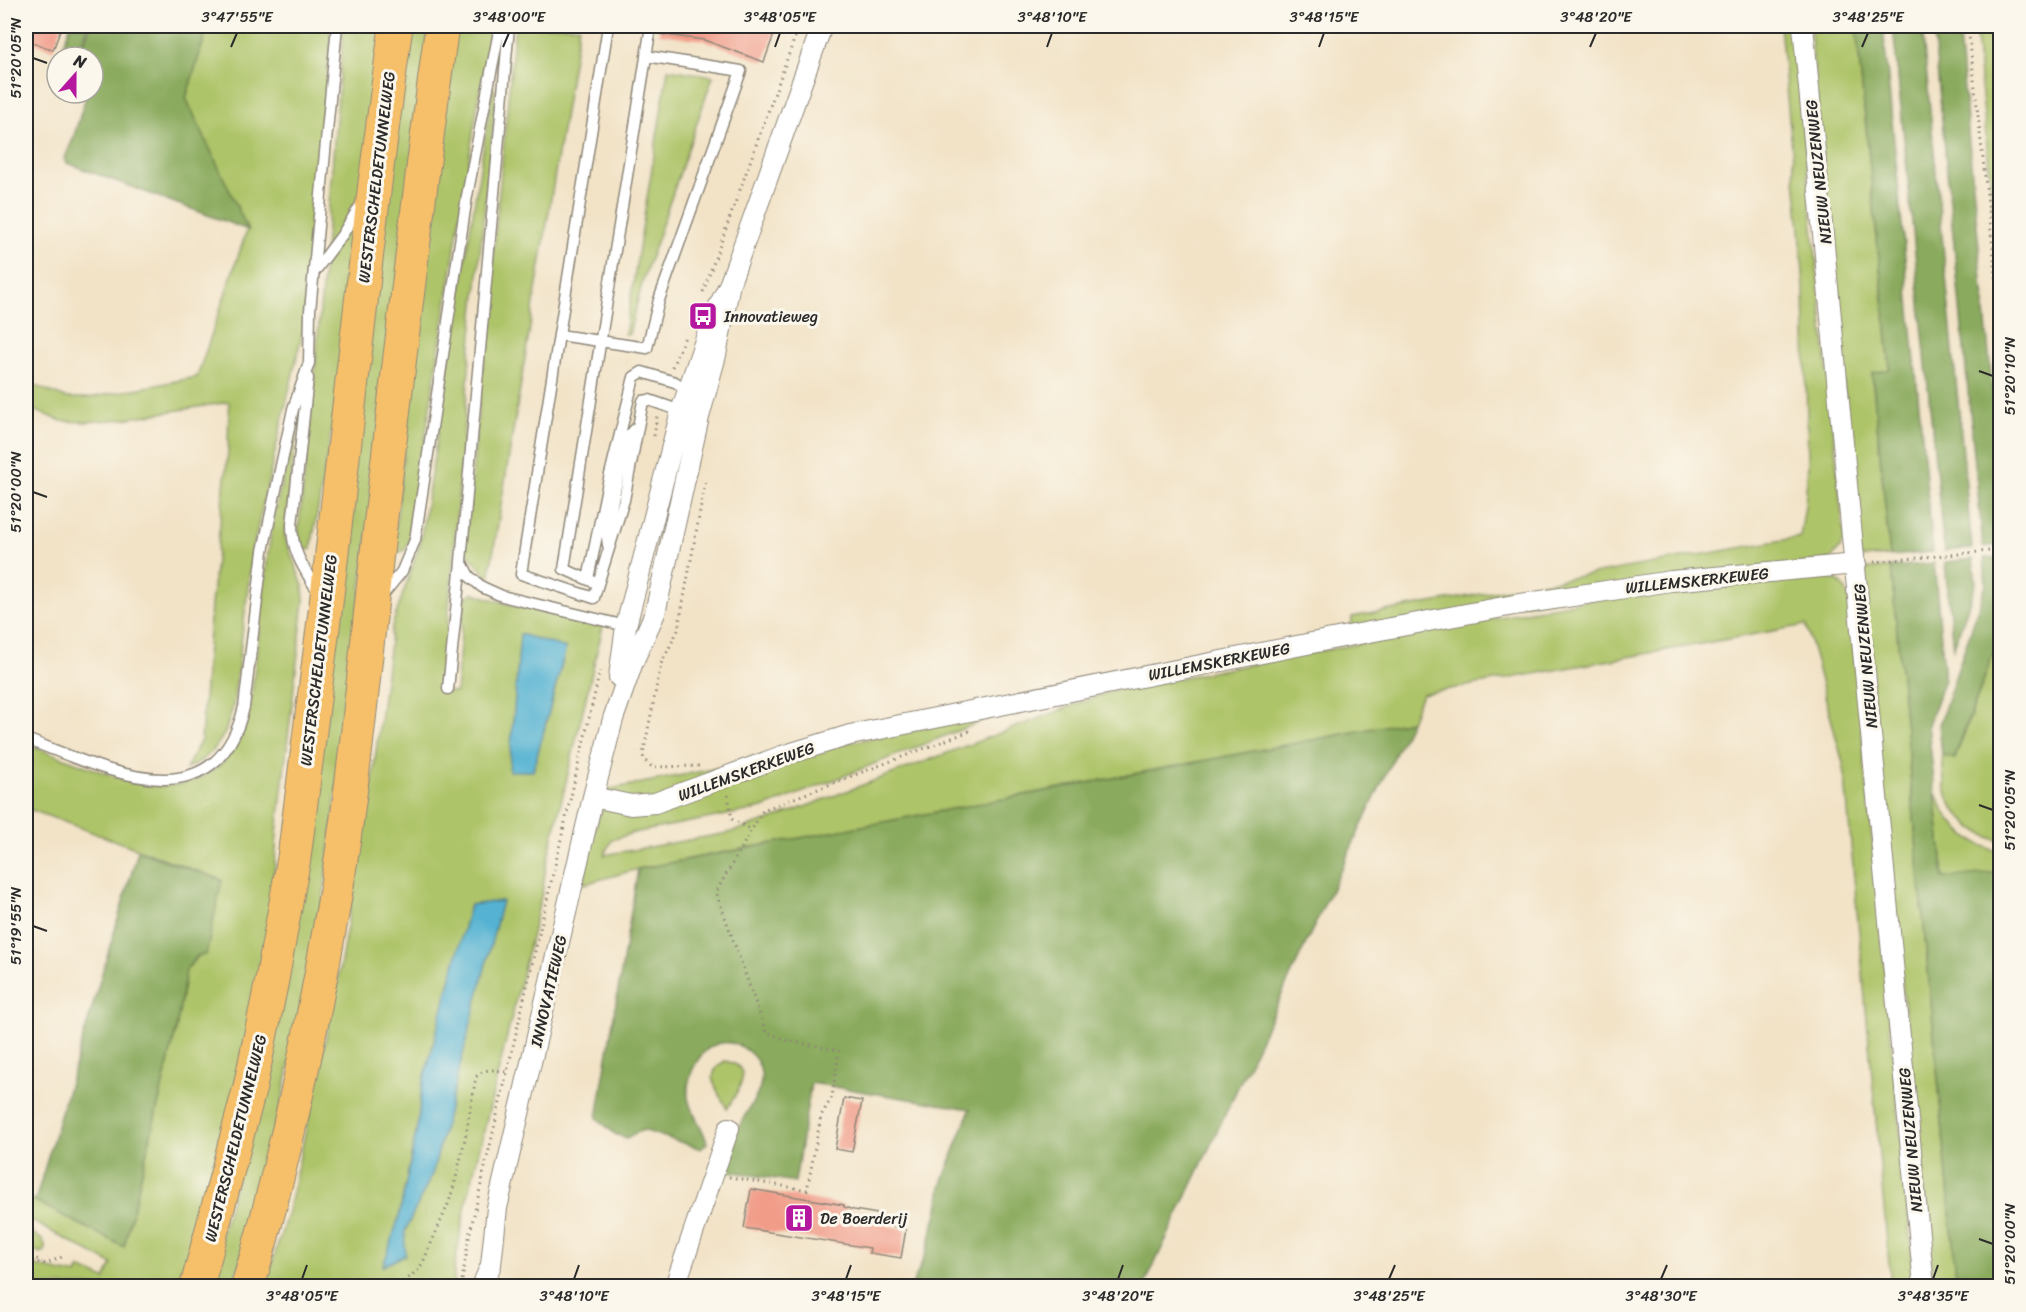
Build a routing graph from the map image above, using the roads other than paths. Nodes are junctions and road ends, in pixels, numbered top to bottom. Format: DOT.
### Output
graph roads {
  1 [pos="337,26"];
  2 [pos="396,26"];
  3 [pos="442,26"];
  4 [pos="500,26"];
  5 [pos="509,26"];
  6 [pos="608,26"];
  7 [pos="651,26"];
  8 [pos="822,26"];
  9 [pos="1803,26"];
  10 [pos="646,56"];
  11 [pos="375,183"];
  12 [pos="315,272"];
  13 [pos="559,335"];
  14 [pos="601,341"];
  15 [pos="309,363"];
  16 [pos="693,404"];
  17 [pos="622,423"];
  18 [pos="638,425"];
  19 [pos="627,438"];
  20 [pos="606,530"];
  21 [pos="596,543"];
  22 [pos="608,549"];
  23 [pos="461,561"];
  24 [pos="1856,564"];
  25 [pos="593,581"];
  26 [pos="326,604"];
  27 [pos="371,608"];
  28 [pos="626,626"];
  29 [pos="641,643"];
  30 [pos="448,689"];
  31 [pos="613,719"];
  32 [pos="26,739"];
  33 [pos="593,797"];
  34 [pos="729,1128"];
  35 [pos="491,1265"];
  36 [pos="197,1287"];
  37 [pos="248,1287"];
  38 [pos="482,1287"];
  39 [pos="496,1287"];
  40 [pos="675,1287"];
  41 [pos="1924,1287"];
  1 -- 12 [label="lane"];
  2 -- 11 [label="highway, WESTERSCHELDETUNNELWEG"];
  3 -- 27 [label="highway"];
  4 -- 27 [label="lane"];
  5 -- 23 [label="lane"];
  6 -- 13 [label="lane"];
  7 -- 10 [label="lane"];
  8 -- 16 [label="street, INNOVATIEWEG"];
  9 -- 24 [label="street, NIEUW NEUZENWEG"];
  10 -- 14 [label="lane"];
  10 -- 14 [label="lane"];
  11 -- 12 [label="lane"];
  11 -- 26 [label="highway, WESTERSCHELDETUNNELWEG"];
  12 -- 15 [label="lane"];
  13 -- 14 [label="lane"];
  13 -- 25 [label="lane"];
  14 -- 25 [label="lane"];
  15 -- 26 [label="lane"];
  15 -- 32 [label="lane"];
  16 -- 17 [label="lane"];
  16 -- 18 [label="lane"];
  16 -- 28 [label="street, INNOVATIEWEG"];
  16 -- 29 [label="street, INNOVATIEWEG"];
  17 -- 19 [label="lane"];
  17 -- 21 [label="lane"];
  18 -- 19 [label="lane"];
  18 -- 22 [label="lane"];
  19 -- 20 [label="lane"];
  20 -- 21 [label="lane"];
  20 -- 22 [label="lane"];
  21 -- 25 [label="lane"];
  22 -- 25 [label="lane"];
  23 -- 28 [label="lane"];
  23 -- 30 [label="lane"];
  24 -- 33 [label="street, WILLEMSKERKEWEG"];
  24 -- 41 [label="street, NIEUW NEUZENWEG"];
  26 -- 36 [label="highway, WESTERSCHELDETUNNELWEG"];
  27 -- 37 [label="highway"];
  28 -- 29 [label="lane"];
  28 -- 31 [label="street, INNOVATIEWEG"];
  29 -- 31 [label="street, INNOVATIEWEG"];
  31 -- 33 [label="street, INNOVATIEWEG"];
  33 -- 35 [label="street, INNOVATIEWEG"];
  34 -- 40 [label="street"];
  35 -- 38 [label="street, INNOVATIEWEG"];
  35 -- 39 [label="street, INNOVATIEWEG"];
}
